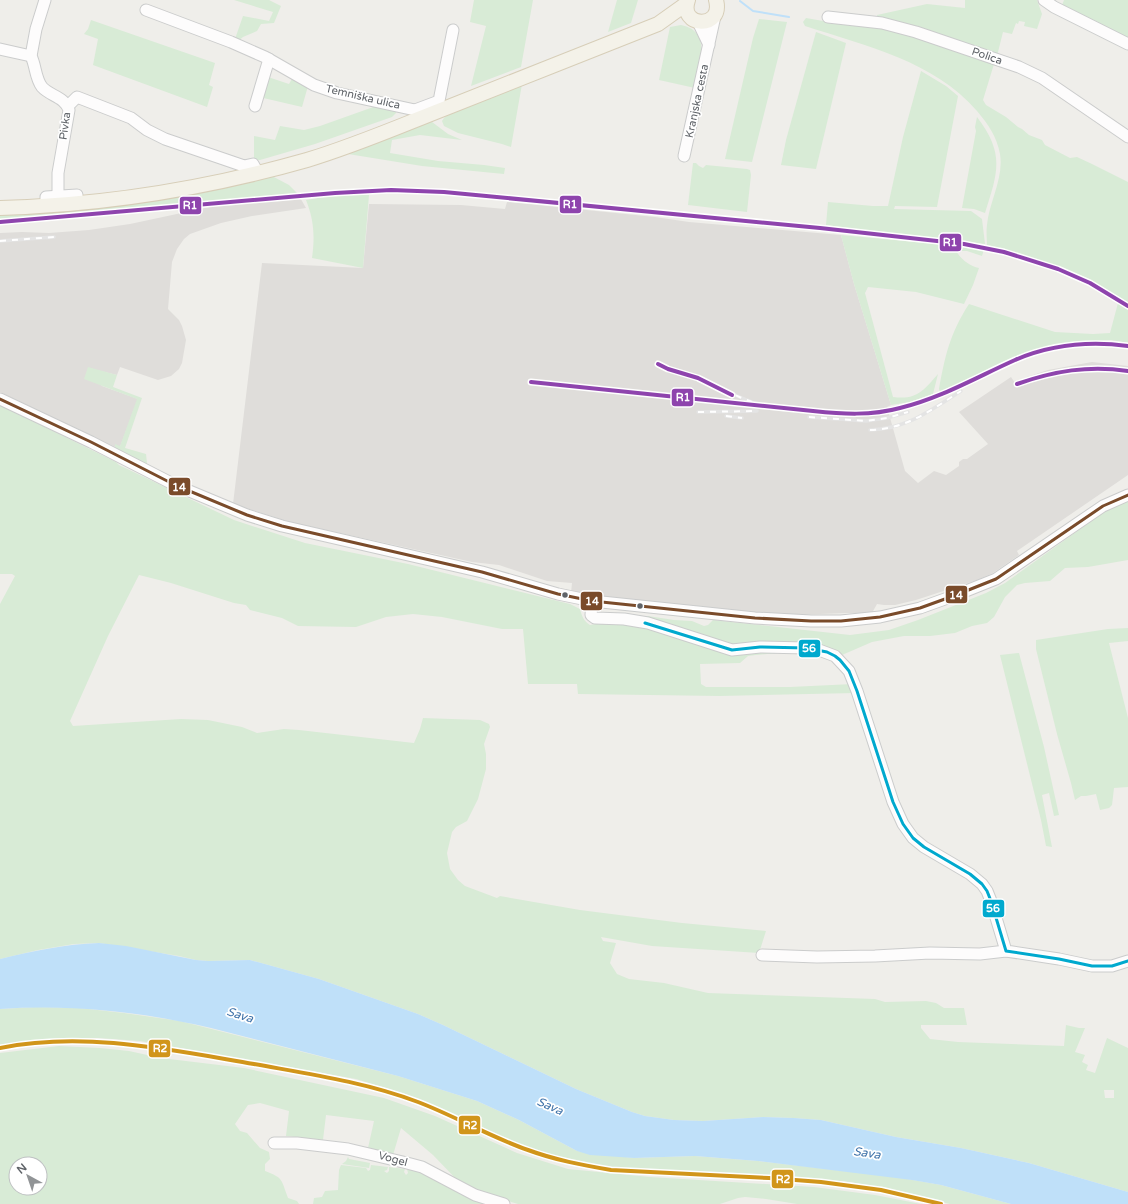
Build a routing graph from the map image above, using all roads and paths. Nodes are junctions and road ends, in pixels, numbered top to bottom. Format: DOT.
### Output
graph roads {
  1 [pos="45,0"];
  2 [pos="1044,0"];
  3 [pos="687,2"];
  4 [pos="719,6"];
  5 [pos="146,10"];
  6 [pos="828,17"];
  7 [pos="695,21"];
  8 [pos="658,24"];
  9 [pos="453,30"];
  10 [pos="1128,44"];
  11 [pos="709,45"];
  12 [pos="0,49"];
  13 [pos="31,56"];
  14 [pos="269,59"];
  15 [pos="68,106"];
  16 [pos="255,106"];
  17 [pos="420,113"];
  18 [pos="1128,137"];
  19 [pos="684,156"];
  20 [pos="252,168"];
  21 [pos="58,196"];
  22 [pos="77,199"];
  23 [pos="46,201"];
  24 [pos="0,208"];
  25 [pos="0,399"];
  26 [pos="1128,494"];
  27 [pos="592,601"];
  28 [pos="1006,952"];
  29 [pos="762,955"];
  30 [pos="1128,961"];
  31 [pos="274,1143"];
  32 [pos="504,1204"];
  1 -- 13 [label="street, Pivka"];
  2 -- 10 [label="street"];
  3 -- 7 [label="main road"];
  3 -- 8 [label="main road"];
  4 -- 7 [label="main road"];
  4 -- 11 [label="street, Kranjska cesta"];
  5 -- 14 [label="street, Temniška ulica"];
  6 -- 18 [label="street, Polica"];
  7 -- 8 [label="main road"];
  7 -- 11 [label="street"];
  8 -- 17 [label="main road"];
  9 -- 17 [label="street"];
  11 -- 19 [label="street, Kranjska cesta"];
  12 -- 13 [label="street"];
  13 -- 15 [label="street, Pivka"];
  14 -- 16 [label="street"];
  14 -- 17 [label="street, Temniška ulica"];
  15 -- 20 [label="street"];
  15 -- 21 [label="street, Pivka"];
  17 -- 20 [label="main road"];
  20 -- 22 [label="main road"];
  21 -- 22 [label="street"];
  21 -- 23 [label="street"];
  22 -- 23 [label="main road"];
  23 -- 24 [label="main road"];
  25 -- 27 [label="street"];
  26 -- 27 [label="street"];
  27 -- 28 [label="street"];
  28 -- 29 [label="street"];
  28 -- 30 [label="street"];
  31 -- 32 [label="street, Vogel"];
}
